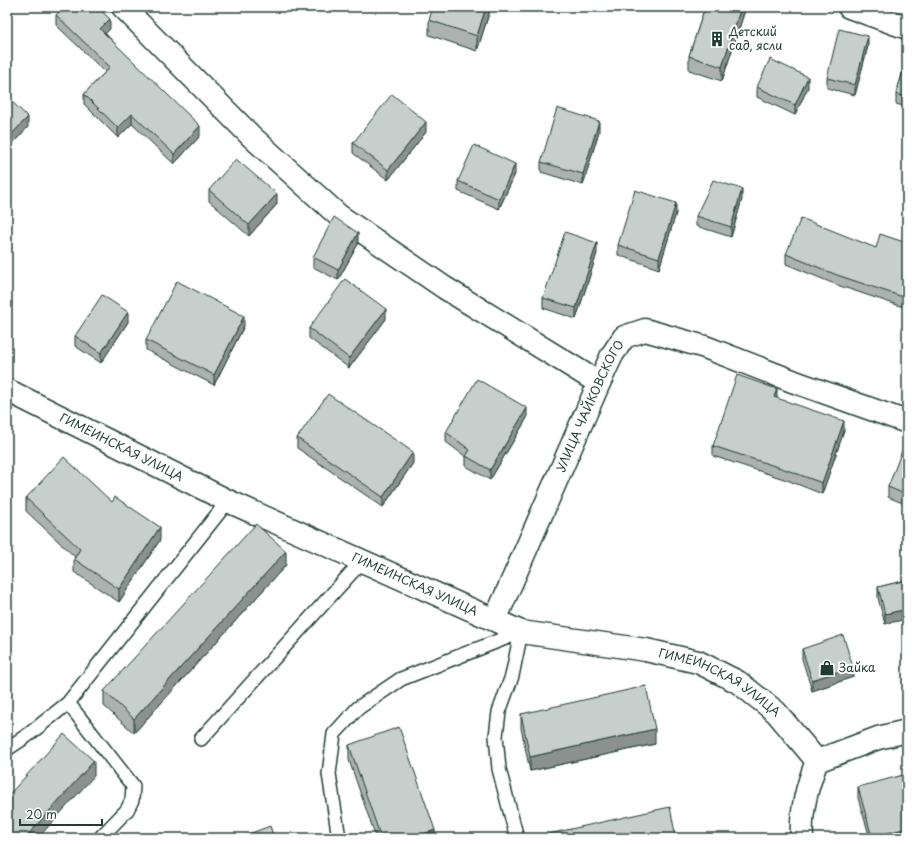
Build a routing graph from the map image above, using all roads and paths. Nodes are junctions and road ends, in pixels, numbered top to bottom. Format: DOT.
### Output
graph roads {
  1 [pos="123,7"];
  2 [pos="849,7"];
  3 [pos="907,28"];
  4 [pos="599,383"];
  5 [pos="7,390"];
  6 [pos="907,422"];
  7 [pos="228,502"];
  8 [pos="362,561"];
  9 [pos="495,620"];
  10 [pos="522,632"];
  11 [pos="68,703"];
  12 [pos="907,731"];
  13 [pos="200,739"];
  14 [pos="7,749"];
  15 [pos="817,761"];
  16 [pos="100,838"];
  17 [pos="339,838"];
  18 [pos="517,838"];
  19 [pos="802,838"];
  1 -- 4 [label="street"];
  2 -- 3 [label="street"];
  4 -- 6 [label="street, УЛИЦА ЧАЙКОВСКОГО"];
  4 -- 9 [label="street, УЛИЦА ЧАЙКОВСКОГО"];
  5 -- 7 [label="street, ГИМЕИНСКАЯ УЛИЦА"];
  7 -- 8 [label="street, ГИМЕИНСКАЯ УЛИЦА"];
  7 -- 11 [label="lane"];
  8 -- 9 [label="street, ГИМЕИНСКАЯ УЛИЦА"];
  8 -- 13 [label="lane"];
  9 -- 10 [label="street, ГИМЕИНСКАЯ УЛИЦА"];
  10 -- 15 [label="street, ГИМЕИНСКАЯ УЛИЦА"];
  10 -- 17 [label="lane"];
  10 -- 18 [label="lane"];
  11 -- 14 [label="lane"];
  11 -- 16 [label="lane"];
  12 -- 15 [label="street"];
  15 -- 19 [label="street"];
}
